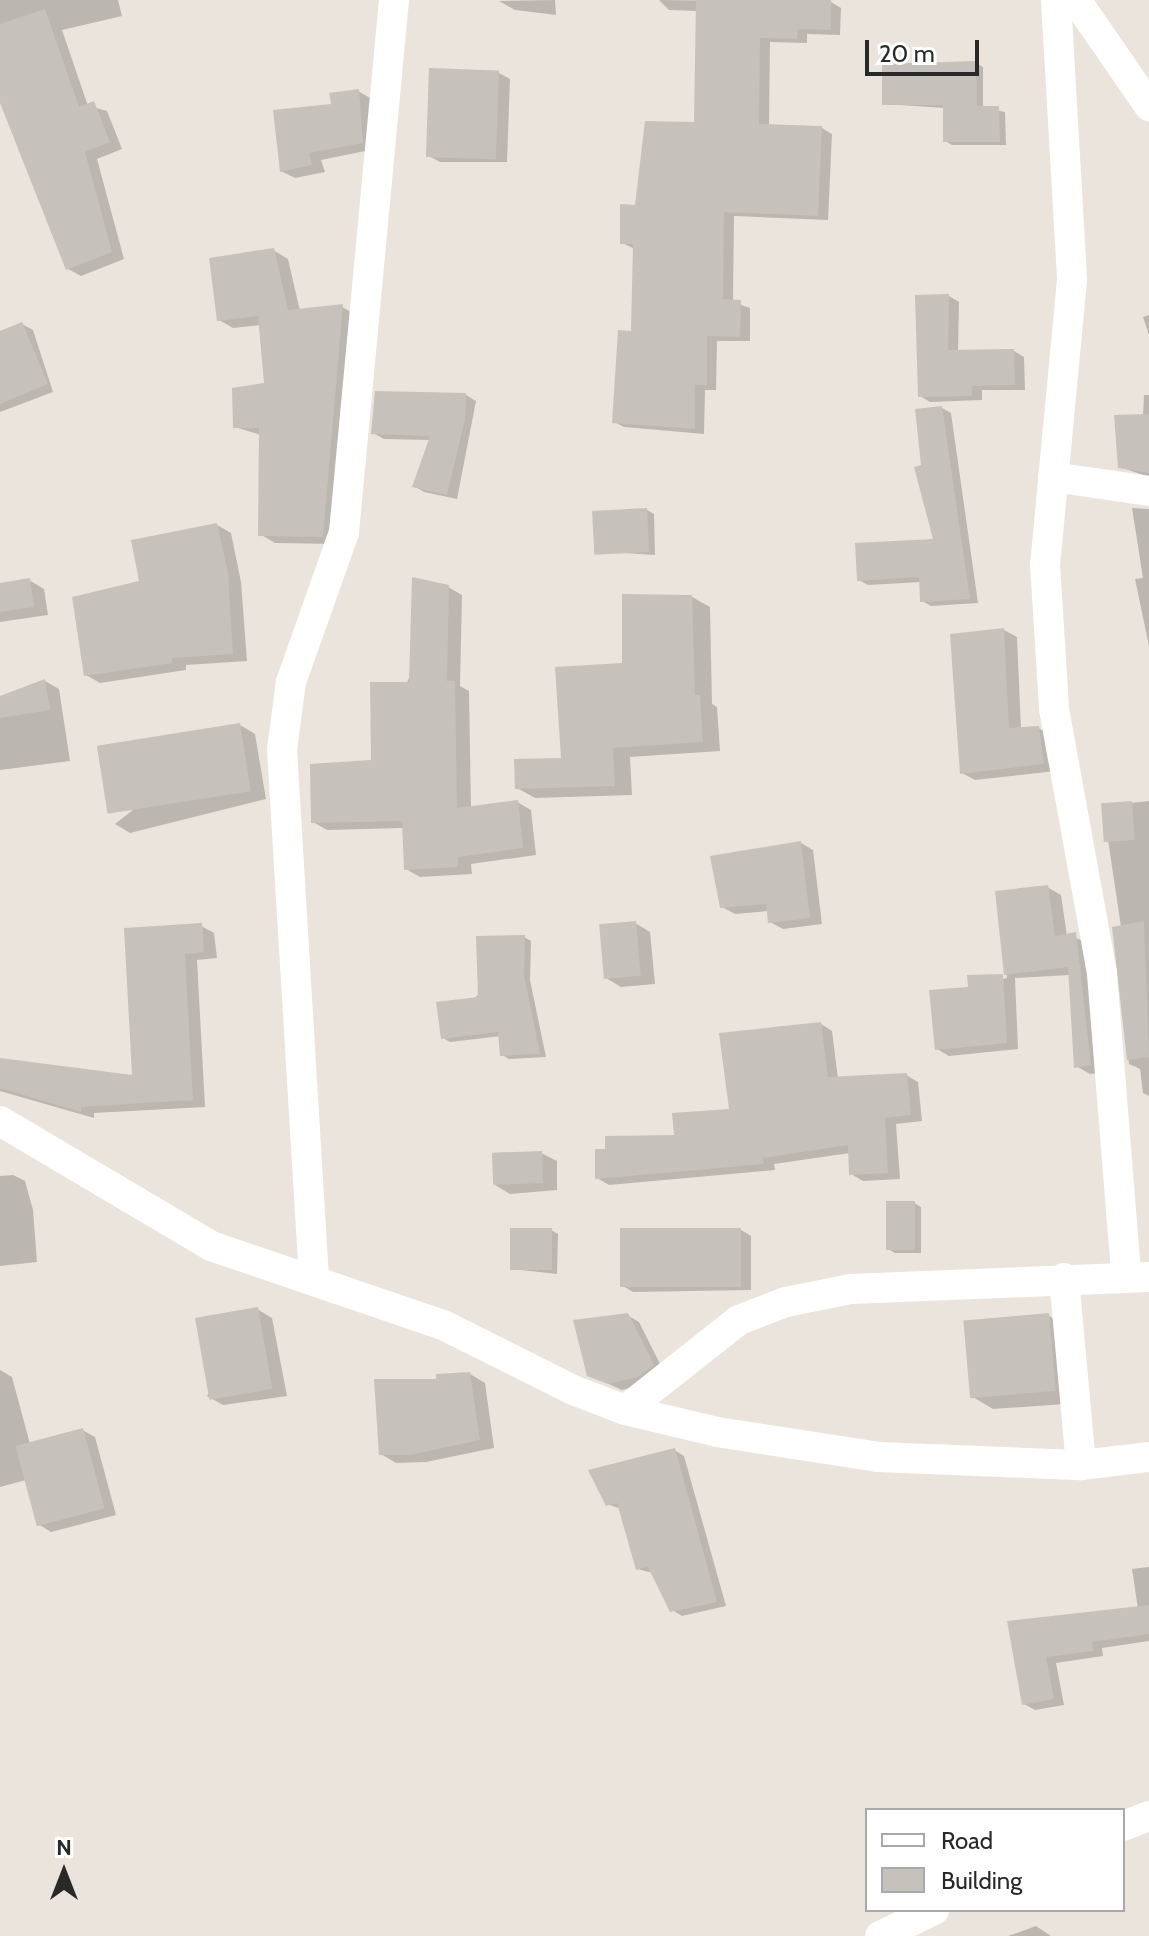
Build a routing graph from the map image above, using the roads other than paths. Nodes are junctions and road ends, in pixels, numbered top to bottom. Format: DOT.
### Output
graph roads {
  1 [pos="394,0"];
  2 [pos="1056,0"];
  3 [pos="1076,0"];
  4 [pos="1149,106"];
  5 [pos="1053,477"];
  6 [pos="1149,491"];
  7 [pos="0,1121"];
  8 [pos="1138,1276"];
  9 [pos="1064,1278"];
  10 [pos="314,1279"];
  11 [pos="625,1410"];
  12 [pos="1149,1457"];
  13 [pos="1081,1465"];
  14 [pos="1149,1816"];
  15 [pos="1125,1825"];
  16 [pos="930,1912"];
  17 [pos="880,1936"];
  1 -- 10 [label="street"];
  2 -- 5 [label="street"];
  3 -- 4 [label="street"];
  5 -- 6 [label="street"];
  5 -- 8 [label="street"];
  7 -- 10 [label="street"];
  8 -- 9 [label="street"];
  9 -- 11 [label="street"];
  9 -- 13 [label="street"];
  10 -- 11 [label="street"];
  11 -- 13 [label="street"];
  12 -- 13 [label="street"];
  14 -- 15 [label="street"];
  16 -- 17 [label="street"];
}
